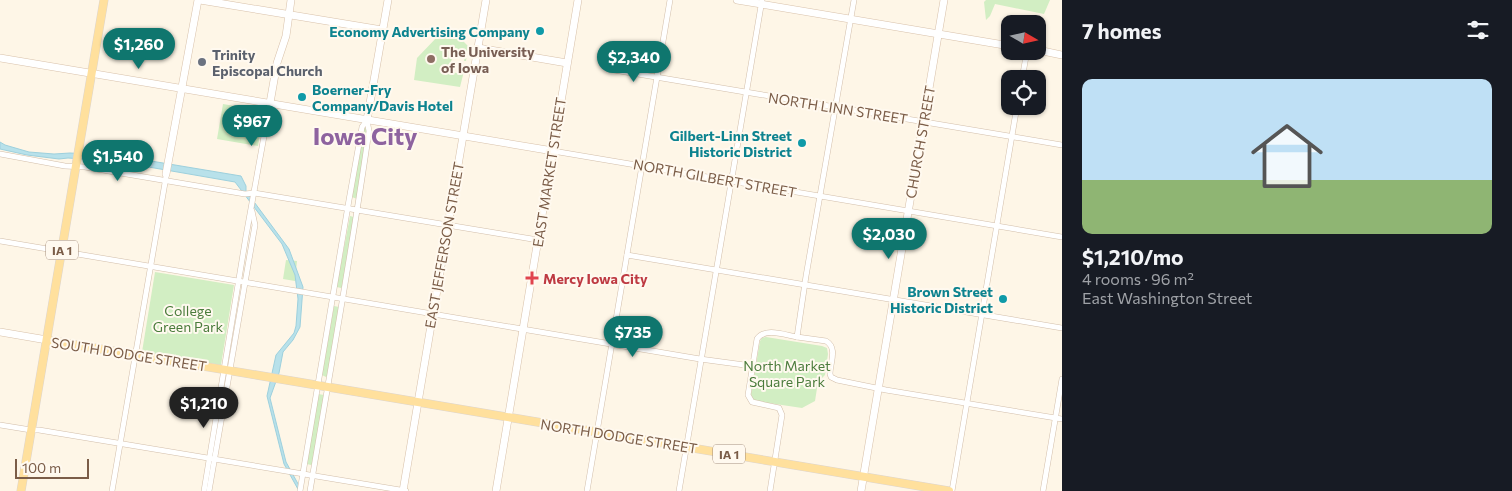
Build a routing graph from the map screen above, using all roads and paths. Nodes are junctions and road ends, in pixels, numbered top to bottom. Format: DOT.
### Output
graph roads {
  1 [pos="104,0"];
  2 [pos="199,0"];
  3 [pos="291,0"];
  4 [pos="388,0"];
  5 [pos="486,0"];
  6 [pos="578,0"];
  7 [pos="670,0"];
  8 [pos="737,0"];
  9 [pos="854,0"];
  10 [pos="944,0"];
  11 [pos="761,2"];
  12 [pos="289,14"];
  13 [pos="850,19"];
  14 [pos="382,30"];
  15 [pos="938,34"];
  16 [pos="1001,44"];
  17 [pos="478,48"];
  18 [pos="1046,52"];
  19 [pos="1062,55"];
  20 [pos="0,58"];
  21 [pos="567,62"];
  22 [pos="614,70"];
  23 [pos="92,74"];
  24 [pos="656,77"];
  25 [pos="182,88"];
  26 [pos="746,93"];
  27 [pos="270,103"];
  28 [pos="835,108"];
  29 [pos="1016,115"];
  30 [pos="367,120"];
  31 [pos="923,122"];
  32 [pos="463,136"];
  33 [pos="1012,137"];
  34 [pos="1062,145"];
  35 [pos="553,151"];
  36 [pos="0,154"];
  37 [pos="77,163"];
  38 [pos="642,166"];
  39 [pos="166,177"];
  40 [pos="731,181"];
  41 [pos="253,195"];
  42 [pos="820,196"];
  43 [pos="252,208"];
  44 [pos="347,208"];
  45 [pos="358,210"];
  46 [pos="908,211"];
  47 [pos="447,224"];
  48 [pos="997,226"];
  49 [pos="1062,237"];
  50 [pos="538,240"];
  51 [pos="0,241"];
  52 [pos="62,252"];
  53 [pos="627,254"];
  54 [pos="150,266"];
  55 [pos="716,270"];
  56 [pos="238,281"];
  57 [pos="245,282"];
  58 [pos="804,285"];
  59 [pos="332,297"];
  60 [pos="341,298"];
  61 [pos="893,300"];
  62 [pos="432,313"];
  63 [pos="982,315"];
  64 [pos="1062,328"];
  65 [pos="523,329"];
  66 [pos="0,332"];
  67 [pos="797,337"];
  68 [pos="47,340"];
  69 [pos="612,344"];
  70 [pos="136,354"];
  71 [pos="700,359"];
  72 [pos="752,366"];
  73 [pos="226,370"];
  74 [pos="1062,379"];
  75 [pos="318,385"];
  76 [pos="328,387"];
  77 [pos="878,388"];
  78 [pos="418,402"];
  79 [pos="968,403"];
  80 [pos="509,418"];
  81 [pos="1055,418"];
  82 [pos="1062,419"];
  83 [pos="0,425"];
  84 [pos="31,430"];
  85 [pos="596,432"];
  86 [pos="120,443"];
  87 [pos="686,447"];
  88 [pos="212,458"];
  89 [pos="775,462"];
  90 [pos="303,474"];
  91 [pos="312,475"];
  92 [pos="863,476"];
  93 [pos="21,491"];
  94 [pos="112,491"];
  95 [pos="204,491"];
  96 [pos="209,491"];
  97 [pos="300,491"];
  98 [pos="310,491"];
  99 [pos="404,491"];
  100 [pos="496,491"];
  101 [pos="587,491"];
  102 [pos="679,491"];
  103 [pos="770,491"];
  104 [pos="861,491"];
  105 [pos="951,491"];
  106 [pos="1043,491"];
  1 -- 23 [label="main road, IA 1"];
  2 -- 12 [label="main road"];
  2 -- 25 [label="main road"];
  3 -- 12 [label="main road"];
  4 -- 14 [label="main road"];
  5 -- 17 [label="main road, EAST JEFFERSON STREET"];
  6 -- 21 [label="main road, EAST MARKET STREET"];
  7 -- 24 [label="street"];
  8 -- 11 [label="main road"];
  9 -- 13 [label="street"];
  10 -- 15 [label="main road, CHURCH STREET"];
  11 -- 13 [label="main road"];
  11 -- 26 [label="street"];
  12 -- 14 [label="main road"];
  12 -- 27 [label="main road"];
  13 -- 15 [label="main road"];
  13 -- 28 [label="street"];
  14 -- 30 [label="main road"];
  15 -- 16 [label="main road"];
  15 -- 31 [label="main road, CHURCH STREET"];
  17 -- 21 [label="main road"];
  17 -- 32 [label="main road, EAST JEFFERSON STREET"];
  18 -- 19 [label="main road"];
  20 -- 23 [label="main road, NORTH GILBERT STREET"];
  21 -- 35 [label="main road, EAST MARKET STREET"];
  22 -- 24 [label="street, NORTH LINN STREET"];
  23 -- 25 [label="main road, NORTH GILBERT STREET"];
  23 -- 37 [label="main road, IA 1"];
  24 -- 26 [label="street, NORTH LINN STREET"];
  24 -- 38 [label="street"];
  25 -- 27 [label="main road, NORTH GILBERT STREET"];
  25 -- 39 [label="main road"];
  26 -- 28 [label="street, NORTH LINN STREET"];
  26 -- 40 [label="street"];
  27 -- 30 [label="main road, NORTH GILBERT STREET"];
  27 -- 41 [label="street"];
  28 -- 31 [label="street, NORTH LINN STREET"];
  28 -- 42 [label="street"];
  29 -- 33 [label="street"];
  30 -- 32 [label="main road, NORTH GILBERT STREET"];
  30 -- 44 [label="street"];
  30 -- 45 [label="street"];
  31 -- 33 [label="street, NORTH LINN STREET"];
  31 -- 46 [label="main road, CHURCH STREET"];
  32 -- 35 [label="main road, NORTH GILBERT STREET"];
  32 -- 47 [label="main road, EAST JEFFERSON STREET"];
  33 -- 34 [label="street, NORTH LINN STREET"];
  33 -- 48 [label="street"];
  35 -- 38 [label="street, NORTH GILBERT STREET"];
  35 -- 50 [label="main road, EAST MARKET STREET"];
  36 -- 37 [label="street"];
  37 -- 39 [label="street"];
  37 -- 52 [label="main road, IA 1"];
  38 -- 40 [label="street, NORTH GILBERT STREET"];
  38 -- 53 [label="street"];
  39 -- 41 [label="street"];
  39 -- 54 [label="street"];
  40 -- 42 [label="street, NORTH GILBERT STREET"];
  40 -- 55 [label="street"];
  41 -- 43 [label="street"];
  41 -- 44 [label="street"];
  42 -- 46 [label="street, NORTH GILBERT STREET"];
  42 -- 58 [label="street"];
  43 -- 56 [label="street"];
  43 -- 57 [label="street"];
  44 -- 45 [label="street"];
  44 -- 59 [label="street"];
  45 -- 47 [label="street"];
  45 -- 60 [label="street"];
  46 -- 48 [label="street, NORTH GILBERT STREET"];
  46 -- 61 [label="main road, CHURCH STREET"];
  47 -- 50 [label="street"];
  47 -- 62 [label="main road, EAST JEFFERSON STREET"];
  48 -- 49 [label="street, NORTH GILBERT STREET"];
  48 -- 63 [label="street"];
  50 -- 65 [label="main road, EAST MARKET STREET"];
  51 -- 52 [label="street"];
  52 -- 54 [label="street"];
  52 -- 68 [label="main road, IA 1"];
  53 -- 55 [label="street"];
  53 -- 69 [label="street"];
  54 -- 56 [label="street"];
  54 -- 70 [label="street"];
  55 -- 58 [label="street"];
  55 -- 71 [label="street"];
  56 -- 57 [label="street"];
  56 -- 73 [label="street"];
  57 -- 59 [label="street"];
  57 -- 73 [label="street"];
  58 -- 61 [label="street"];
  58 -- 67 [label="street"];
  59 -- 60 [label="street"];
  59 -- 75 [label="street"];
  60 -- 62 [label="street"];
  60 -- 76 [label="street"];
  61 -- 63 [label="street"];
  61 -- 77 [label="main road, CHURCH STREET"];
  62 -- 65 [label="street"];
  62 -- 78 [label="main road, EAST JEFFERSON STREET"];
  63 -- 64 [label="street"];
  63 -- 79 [label="street"];
  65 -- 69 [label="street"];
  65 -- 80 [label="main road, EAST MARKET STREET"];
  66 -- 68 [label="main road, SOUTH DODGE STREET"];
  67 -- 72 [label="street"];
  67 -- 77 [label="street"];
  68 -- 70 [label="main road, SOUTH DODGE STREET / IA 1"];
  68 -- 84 [label="main road, IA 1"];
  69 -- 71 [label="street"];
  69 -- 85 [label="street"];
  70 -- 73 [label="main road, SOUTH DODGE STREET / IA 1"];
  70 -- 86 [label="street"];
  71 -- 72 [label="street"];
  71 -- 87 [label="street"];
  72 -- 89 [label="street"];
  73 -- 75 [label="main road, SOUTH DODGE STREET / IA 1"];
  73 -- 88 [label="street"];
  74 -- 81 [label="street"];
  75 -- 76 [label="main road, NORTH DODGE STREET / IA 1"];
  75 -- 90 [label="street"];
  76 -- 78 [label="main road, NORTH DODGE STREET / IA 1"];
  76 -- 91 [label="street"];
  77 -- 79 [label="street"];
  77 -- 92 [label="main road, CHURCH STREET"];
  78 -- 80 [label="main road, NORTH DODGE STREET / IA 1"];
  78 -- 99 [label="main road, EAST JEFFERSON STREET"];
  79 -- 81 [label="street"];
  79 -- 105 [label="street"];
  80 -- 85 [label="main road, NORTH DODGE STREET / IA 1"];
  80 -- 100 [label="main road, EAST MARKET STREET"];
  81 -- 82 [label="street"];
  81 -- 106 [label="street"];
  83 -- 84 [label="street"];
  84 -- 86 [label="street"];
  84 -- 93 [label="main road, IA 1"];
  85 -- 87 [label="main road, NORTH DODGE STREET / IA 1"];
  85 -- 101 [label="street"];
  86 -- 88 [label="street"];
  86 -- 94 [label="street"];
  87 -- 89 [label="main road, NORTH DODGE STREET / IA 1"];
  87 -- 102 [label="street"];
  88 -- 90 [label="street"];
  88 -- 95 [label="street"];
  88 -- 96 [label="street"];
  89 -- 92 [label="main road, NORTH DODGE STREET / IA 1"];
  89 -- 103 [label="street"];
  90 -- 91 [label="street"];
  90 -- 97 [label="street"];
  91 -- 98 [label="street"];
  91 -- 99 [label="street"];
  92 -- 104 [label="main road, CHURCH STREET"];
  92 -- 105 [label="main road, NORTH DODGE STREET / IA 1"];
}
